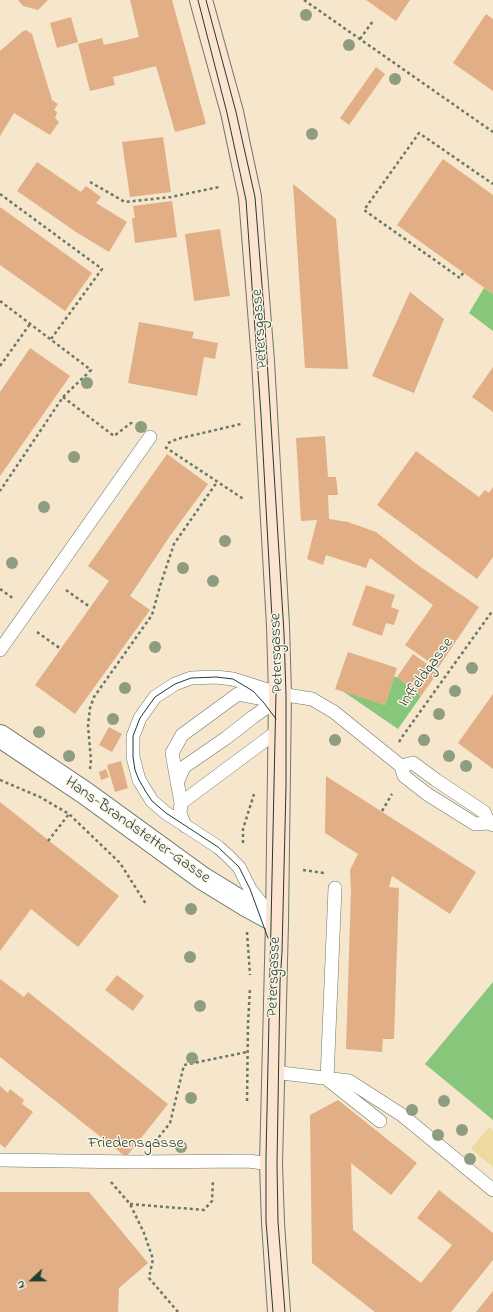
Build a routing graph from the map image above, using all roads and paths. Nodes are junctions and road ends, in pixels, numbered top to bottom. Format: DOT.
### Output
graph roads {
  1 [pos="201,0"];
  2 [pos="304,0"];
  3 [pos="373,21"];
  4 [pos="360,40"];
  5 [pos="493,132"];
  6 [pos="90,182"];
  7 [pos="493,184"];
  8 [pos="219,187"];
  9 [pos="0,194"];
  10 [pos="463,273"];
  11 [pos="0,301"];
  12 [pos="30,324"];
  13 [pos="51,339"];
  14 [pos="0,366"];
  15 [pos="64,397"];
  16 [pos="241,424"];
  17 [pos="150,437"];
  18 [pos="217,482"];
  19 [pos="0,491"];
  20 [pos="245,500"];
  21 [pos="64,588"];
  22 [pos="90,607"];
  23 [pos="493,610"];
  24 [pos="35,630"];
  25 [pos="61,649"];
  26 [pos="0,650"];
  27 [pos="280,698"];
  28 [pos="279,730"];
  29 [pos="0,736"];
  30 [pos="396,762"];
  31 [pos="89,772"];
  32 [pos="0,780"];
  33 [pos="177,783"];
  34 [pos="392,794"];
  35 [pos="251,802"];
  36 [pos="181,803"];
  37 [pos="73,810"];
  38 [pos="382,811"];
  39 [pos="69,814"];
  40 [pos="491,824"];
  41 [pos="185,826"];
  42 [pos="48,841"];
  43 [pos="243,846"];
  44 [pos="335,888"];
  45 [pos="146,904"];
  46 [pos="277,922"];
  47 [pos="247,927"];
  48 [pos="250,979"];
  49 [pos="250,1052"];
  50 [pos="273,1072"];
  51 [pos="328,1079"];
  52 [pos="380,1121"];
  53 [pos="0,1160"];
  54 [pos="214,1161"];
  55 [pos="134,1162"];
  56 [pos="271,1164"];
  57 [pos="117,1188"];
  58 [pos="493,1190"];
  59 [pos="130,1204"];
  60 [pos="178,1312"];
  61 [pos="279,1312"];
  1 -- 27 [label="main road, Petersgasse"];
  2 -- 4 [label="path"];
  3 -- 4 [label="path"];
  4 -- 5 [label="path"];
  6 -- 8 [label="path"];
  7 -- 10 [label="path"];
  9 -- 13 [label="path"];
  11 -- 12 [label="path"];
  12 -- 13 [label="path"];
  12 -- 14 [label="path"];
  13 -- 15 [label="path"];
  15 -- 17 [label="path"];
  15 -- 19 [label="path"];
  16 -- 18 [label="path"];
  17 -- 26 [label="lane"];
  18 -- 20 [label="path"];
  18 -- 31 [label="path"];
  21 -- 22 [label="path"];
  23 -- 30 [label="path, Inffeldgasse"];
  24 -- 25 [label="path"];
  27 -- 28 [label="main road, Petersgasse"];
  27 -- 30 [label="lane"];
  27 -- 33 [label="lane"];
  27 -- 33 [label="lane"];
  27 -- 41 [label="lane"];
  28 -- 36 [label="lane"];
  28 -- 46 [label="main road, Petersgasse"];
  29 -- 46 [label="street, Hans-Brandstetter-Gasse"];
  30 -- 40 [label="lane"];
  32 -- 39 [label="path"];
  33 -- 36 [label="lane"];
  34 -- 38 [label="path"];
  35 -- 43 [label="path"];
  36 -- 41 [label="lane"];
  37 -- 39 [label="path"];
  39 -- 42 [label="path"];
  39 -- 45 [label="path"];
  41 -- 46 [label="lane"];
  44 -- 51 [label="lane"];
  46 -- 50 [label="main road, Petersgasse"];
  47 -- 48 [label="path"];
  49 -- 55 [label="path"];
  50 -- 51 [label="lane"];
  50 -- 56 [label="main road, Petersgasse"];
  51 -- 52 [label="lane"];
  51 -- 58 [label="lane"];
  53 -- 55 [label="lane, Friedensgasse"];
  54 -- 55 [label="lane, Friedensgasse"];
  54 -- 56 [label="lane, Friedensgasse"];
  54 -- 59 [label="path"];
  56 -- 61 [label="main road, Petersgasse"];
  57 -- 59 [label="path"];
  59 -- 60 [label="path"];
}
